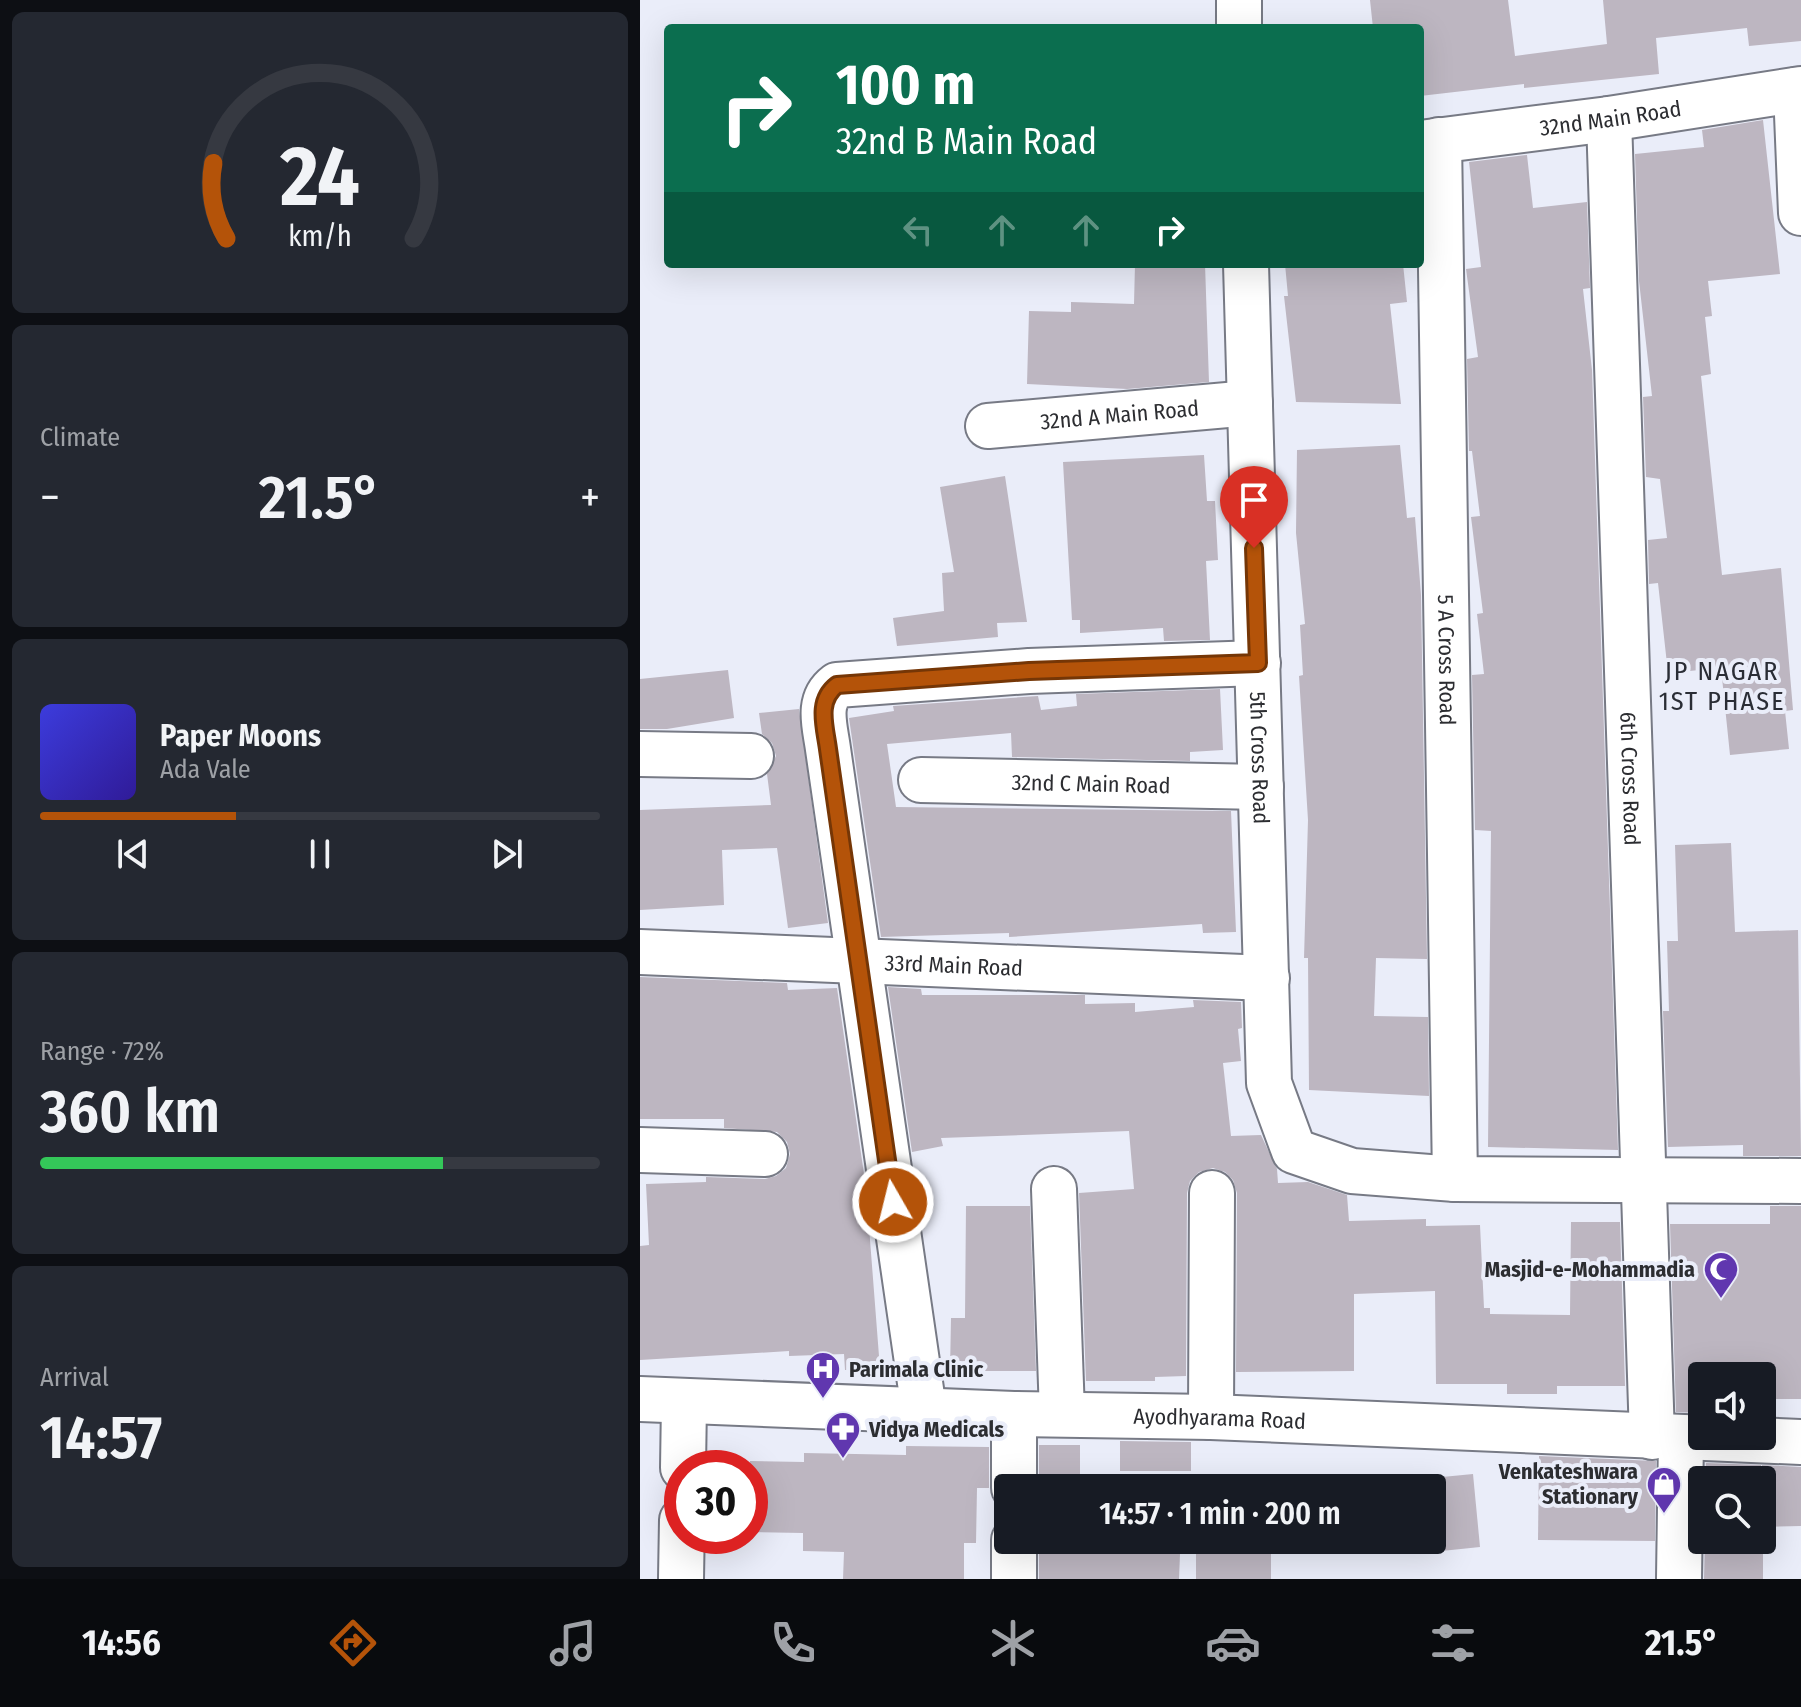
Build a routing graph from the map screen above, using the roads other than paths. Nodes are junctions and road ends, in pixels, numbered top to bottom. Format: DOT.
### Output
graph roads {
  1 [pos="1239,0"];
  2 [pos="1239,24"];
  3 [pos="1799,89"];
  4 [pos="1609,119"];
  5 [pos="1430,141"];
  6 [pos="1801,213"];
  7 [pos="1246,268"];
  8 [pos="1250,403"];
  9 [pos="988,426"];
  10 [pos="1258,663"];
  11 [pos="640,754"];
  12 [pos="751,756"];
  13 [pos="921,780"];
  14 [pos="1261,787"];
  15 [pos="640,952"];
  16 [pos="858,963"];
  17 [pos="1267,978"];
  18 [pos="640,1150"];
  19 [pos="765,1154"];
  20 [pos="1455,1179"];
  21 [pos="1644,1180"];
  22 [pos="1801,1181"];
  23 [pos="1054,1189"];
  24 [pos="1212,1193"];
  25 [pos="640,1399"];
  26 [pos="684,1402"];
  27 [pos="924,1410"];
  28 [pos="1062,1413"];
  29 [pos="1014,1414"];
  30 [pos="1211,1417"];
  31 [pos="1666,1437"];
  32 [pos="1801,1442"];
  33 [pos="683,1450"];
  34 [pos="1014,1474"];
  35 [pos="681,1554"];
  36 [pos="1014,1554"];
  37 [pos="681,1579"];
  38 [pos="1014,1579"];
  39 [pos="1679,1579"];
  1 -- 2 [label="street"];
  3 -- 4 [label="street, 32nd Main Road"];
  3 -- 6 [label="street"];
  4 -- 5 [label="street, 32nd Main Road"];
  4 -- 21 [label="street, 6th Cross Road"];
  5 -- 20 [label="street, 5 A Cross Road"];
  7 -- 8 [label="street, 5th Cross Road"];
  8 -- 9 [label="street, 32nd A Main Road"];
  8 -- 10 [label="street, 5th Cross Road"];
  10 -- 14 [label="street, 5th Cross Road"];
  10 -- 16 [label="street"];
  11 -- 12 [label="street"];
  13 -- 14 [label="street, 32nd C Main Road"];
  14 -- 17 [label="street, 5th Cross Road"];
  15 -- 16 [label="street, 33rd Main Road"];
  16 -- 17 [label="street, 33rd Main Road"];
  16 -- 27 [label="street"];
  17 -- 20 [label="street, 5th Cross Road"];
  18 -- 19 [label="street"];
  20 -- 21 [label="street"];
  21 -- 22 [label="street"];
  21 -- 31 [label="street, 6th Cross Road"];
  23 -- 28 [label="street"];
  24 -- 30 [label="street"];
  25 -- 26 [label="street, Ayodhyarama Road"];
  26 -- 27 [label="street, Ayodhyarama Road"];
  26 -- 33 [label="street"];
  27 -- 29 [label="street, Ayodhyarama Road"];
  28 -- 29 [label="street, Ayodhyarama Road"];
  28 -- 30 [label="street, Ayodhyarama Road"];
  29 -- 34 [label="street"];
  30 -- 31 [label="street, Ayodhyarama Road"];
  31 -- 32 [label="street, Ayodhyarama Road"];
  31 -- 39 [label="street, 6th Cross Road"];
  35 -- 37 [label="street"];
  36 -- 38 [label="street"];
}
